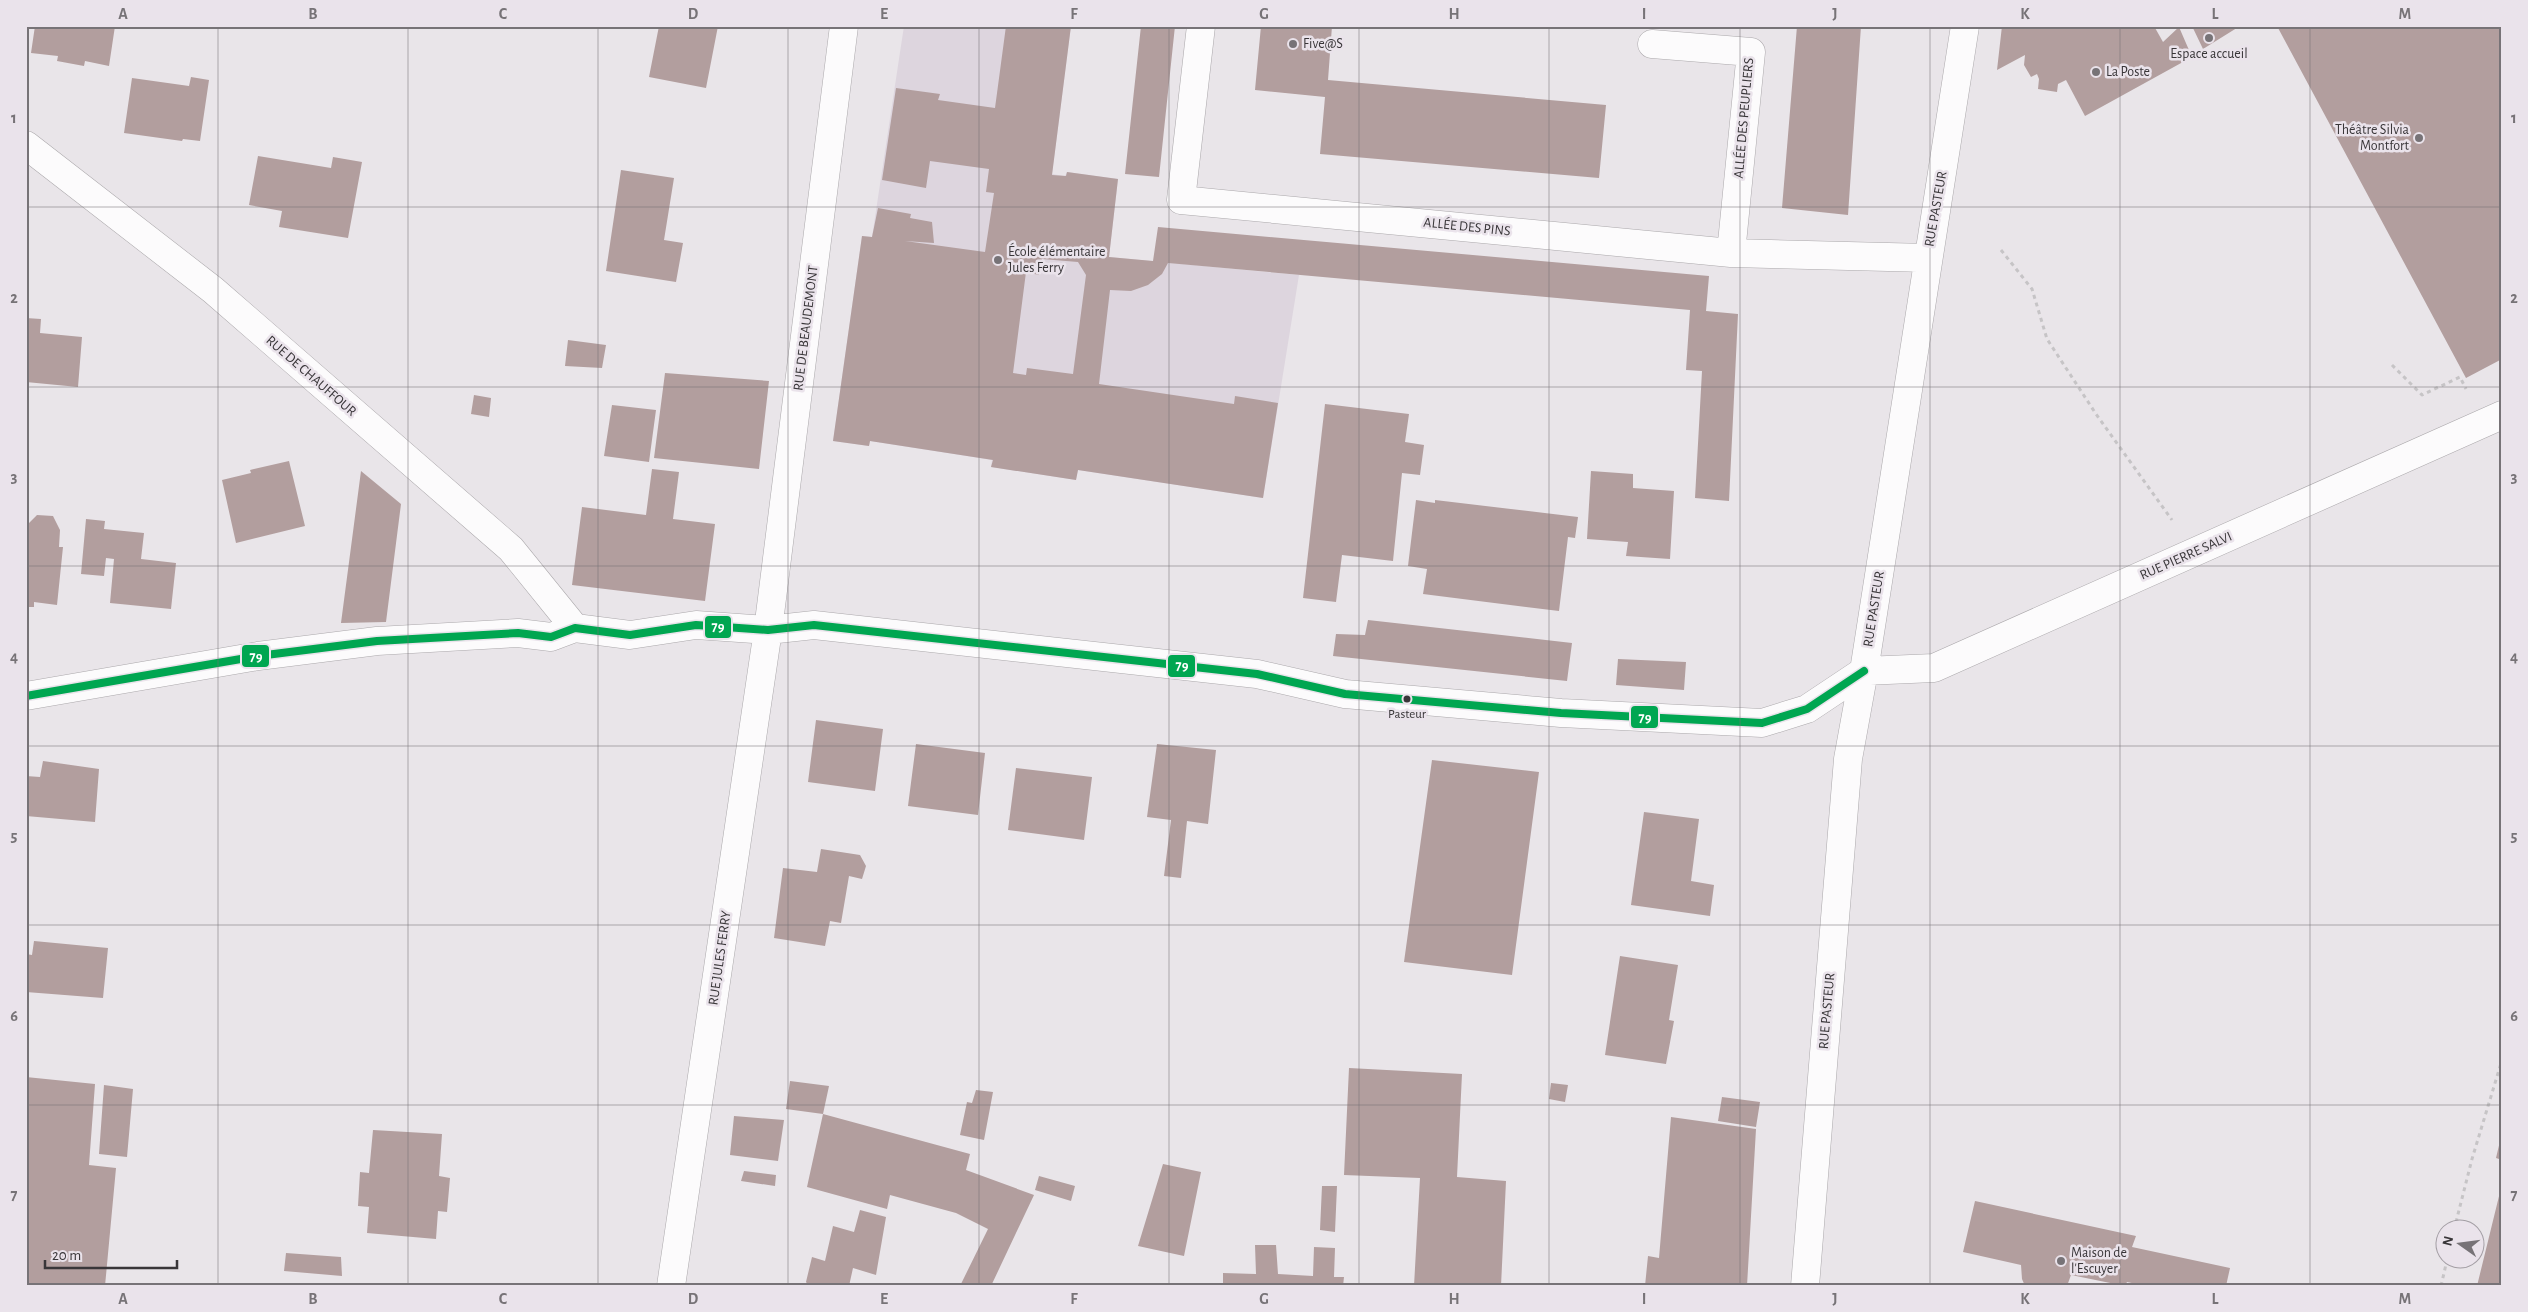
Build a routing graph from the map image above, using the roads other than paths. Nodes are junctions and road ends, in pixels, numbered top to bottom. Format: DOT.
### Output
graph roads {
  1 [pos="844,26"];
  2 [pos="1201,26"];
  3 [pos="1965,26"];
  4 [pos="1652,44"];
  5 [pos="26,145"];
  6 [pos="1731,253"];
  7 [pos="1928,258"];
  8 [pos="2502,415"];
  9 [pos="575,628"];
  10 [pos="768,630"];
  11 [pos="1864,671"];
  12 [pos="26,696"];
  13 [pos="671,1286"];
  14 [pos="1804,1286"];
  1 -- 10 [label="street, RUE DE BEAUDEMONT"];
  2 -- 6 [label="street, ALLÉE DES PINS"];
  3 -- 7 [label="street, RUE PASTEUR"];
  4 -- 6 [label="street, ALLÉE DES PEUPLIERS"];
  5 -- 9 [label="street, RUE DE CHAUFFOUR"];
  6 -- 7 [label="street, ALLÉE DES PINS"];
  7 -- 11 [label="street, RUE PASTEUR"];
  8 -- 11 [label="street, RUE PIERRE SALVI"];
  9 -- 10 [label="street"];
  9 -- 12 [label="street"];
  10 -- 11 [label="street"];
  10 -- 13 [label="street, RUE JULES FERRY"];
  11 -- 14 [label="street, RUE PASTEUR"];
}
